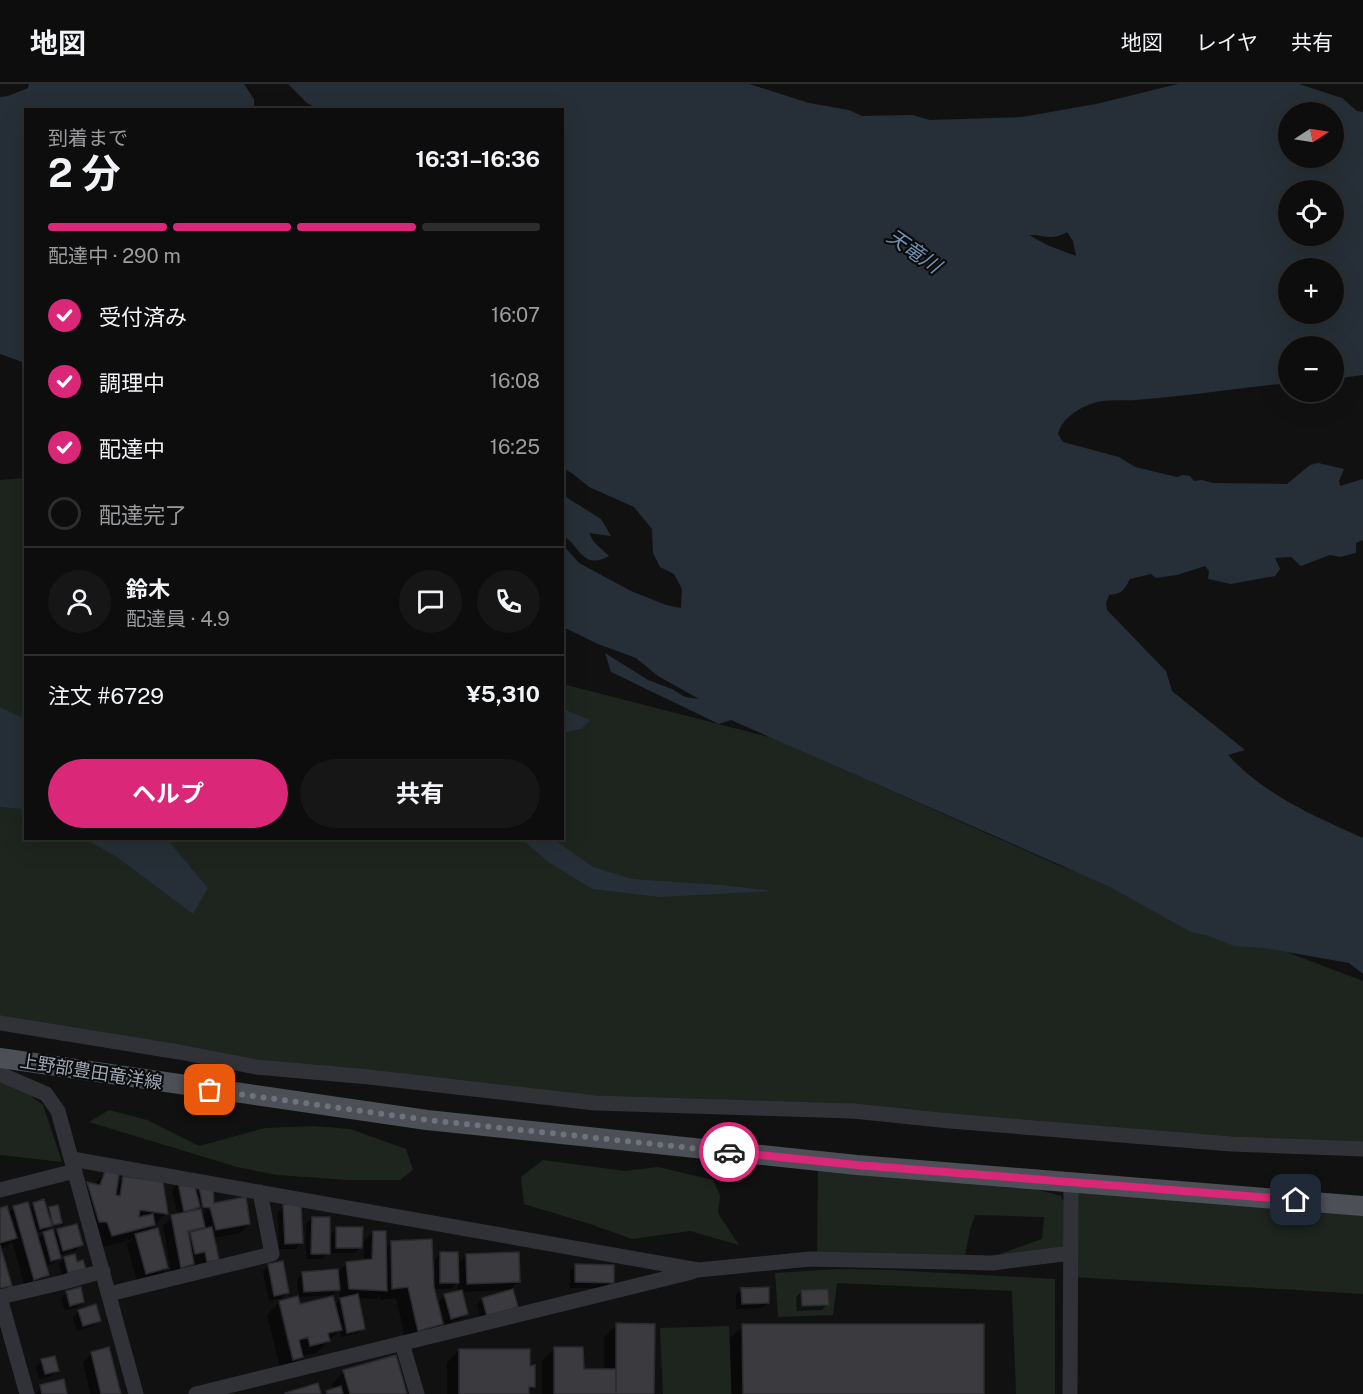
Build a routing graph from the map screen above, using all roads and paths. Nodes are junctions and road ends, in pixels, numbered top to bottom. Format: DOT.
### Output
graph roads {
  1 [pos="0,1023"];
  2 [pos="0,1058"];
  3 [pos="0,1074"];
  4 [pos="1363,1149"];
  5 [pos="73,1165"];
  6 [pos="1071,1183"];
  7 [pos="0,1190"];
  8 [pos="260,1192"];
  9 [pos="1363,1206"];
  10 [pos="1071,1253"];
  11 [pos="701,1270"];
  12 [pos="103,1271"];
  13 [pos="109,1294"];
  14 [pos="0,1298"];
  15 [pos="402,1343"];
  16 [pos="27,1394"];
  17 [pos="136,1394"];
  18 [pos="196,1394"];
  19 [pos="417,1394"];
  20 [pos="1070,1394"];
  1 -- 4 [label="street"];
  2 -- 6 [label="main road, 上野部豊田竜洋線"];
  3 -- 5 [label="street"];
  5 -- 7 [label="street"];
  5 -- 8 [label="street"];
  5 -- 12 [label="street"];
  6 -- 9 [label="main road, 上野部豊田竜洋線"];
  6 -- 10 [label="street"];
  8 -- 11 [label="street"];
  8 -- 13 [label="street"];
  10 -- 11 [label="street"];
  10 -- 20 [label="street"];
  11 -- 15 [label="street"];
  12 -- 13 [label="street"];
  12 -- 14 [label="street"];
  13 -- 17 [label="street"];
  14 -- 16 [label="street"];
  15 -- 18 [label="street"];
  15 -- 19 [label="street"];
}
